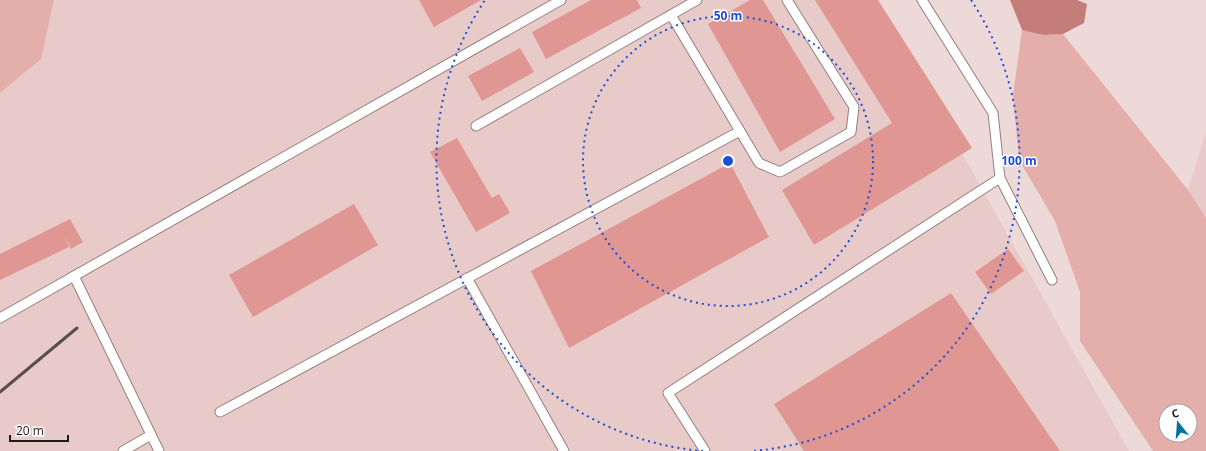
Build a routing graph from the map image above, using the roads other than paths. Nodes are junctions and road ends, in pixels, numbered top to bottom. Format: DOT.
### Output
graph roads {
  1 [pos="561,0"];
  2 [pos="697,0"];
  3 [pos="787,0"];
  4 [pos="922,0"];
  5 [pos="671,15"];
  6 [pos="476,126"];
  7 [pos="740,131"];
  8 [pos="1000,178"];
  9 [pos="74,276"];
  10 [pos="467,278"];
  11 [pos="1052,280"];
  12 [pos="0,318"];
  13 [pos="220,412"];
  14 [pos="151,435"];
  15 [pos="122,451"];
  16 [pos="159,451"];
  17 [pos="564,451"];
  18 [pos="705,451"];
  1 -- 9 [label="lane"];
  2 -- 5 [label="lane"];
  3 -- 7 [label="lane"];
  4 -- 8 [label="lane"];
  5 -- 6 [label="lane"];
  5 -- 7 [label="lane"];
  7 -- 10 [label="lane"];
  8 -- 11 [label="lane"];
  8 -- 18 [label="lane"];
  9 -- 12 [label="lane"];
  9 -- 14 [label="lane"];
  10 -- 13 [label="lane"];
  10 -- 17 [label="lane"];
  14 -- 15 [label="lane"];
  14 -- 16 [label="lane"];
}
